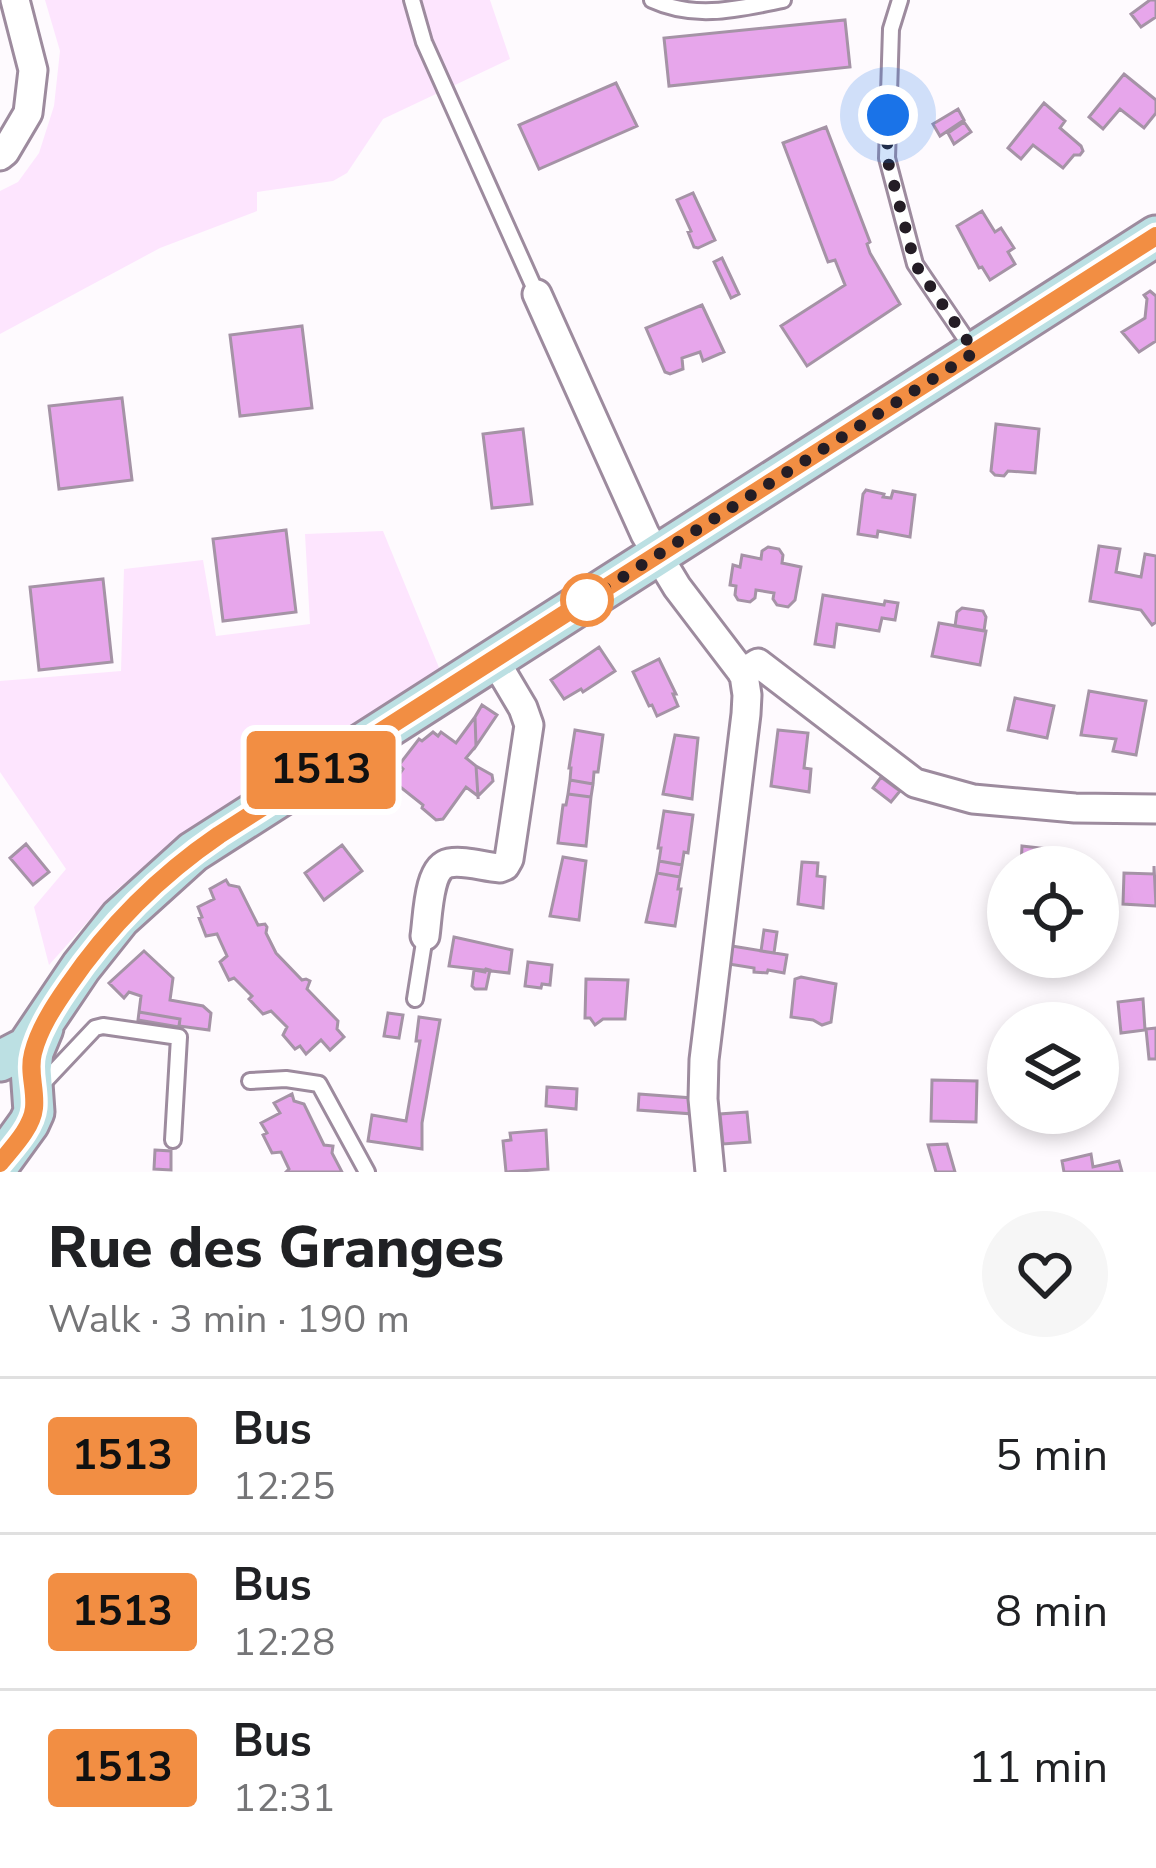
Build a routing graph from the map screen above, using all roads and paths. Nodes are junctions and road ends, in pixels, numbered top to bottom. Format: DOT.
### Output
graph roads {
  1 [pos="14,0"];
  2 [pos="412,0"];
  3 [pos="652,0"];
  4 [pos="783,0"];
  5 [pos="900,0"];
  6 [pos="0,156"];
  7 [pos="1156,236"];
  8 [pos="537,294"];
  9 [pos="975,352"];
  10 [pos="657,555"];
  11 [pos="494,659"];
  12 [pos="742,673"];
  13 [pos="1156,809"];
  14 [pos="425,936"];
  15 [pos="415,999"];
  16 [pos="10,1070"];
  17 [pos="250,1082"];
  18 [pos="173,1140"];
  19 [pos="10,1162"];
  20 [pos="367,1172"];
  21 [pos="710,1172"];
  1 -- 6 [label="street"];
  2 -- 8 [label="lane"];
  3 -- 4 [label="lane"];
  5 -- 9 [label="lane"];
  7 -- 9 [label="main road"];
  8 -- 10 [label="street"];
  9 -- 10 [label="main road"];
  10 -- 11 [label="main road"];
  10 -- 12 [label="street"];
  11 -- 14 [label="street"];
  11 -- 16 [label="main road"];
  12 -- 13 [label="street"];
  12 -- 21 [label="street"];
  14 -- 15 [label="lane"];
  16 -- 18 [label="lane"];
  16 -- 19 [label="main road"];
  17 -- 20 [label="lane"];
}
